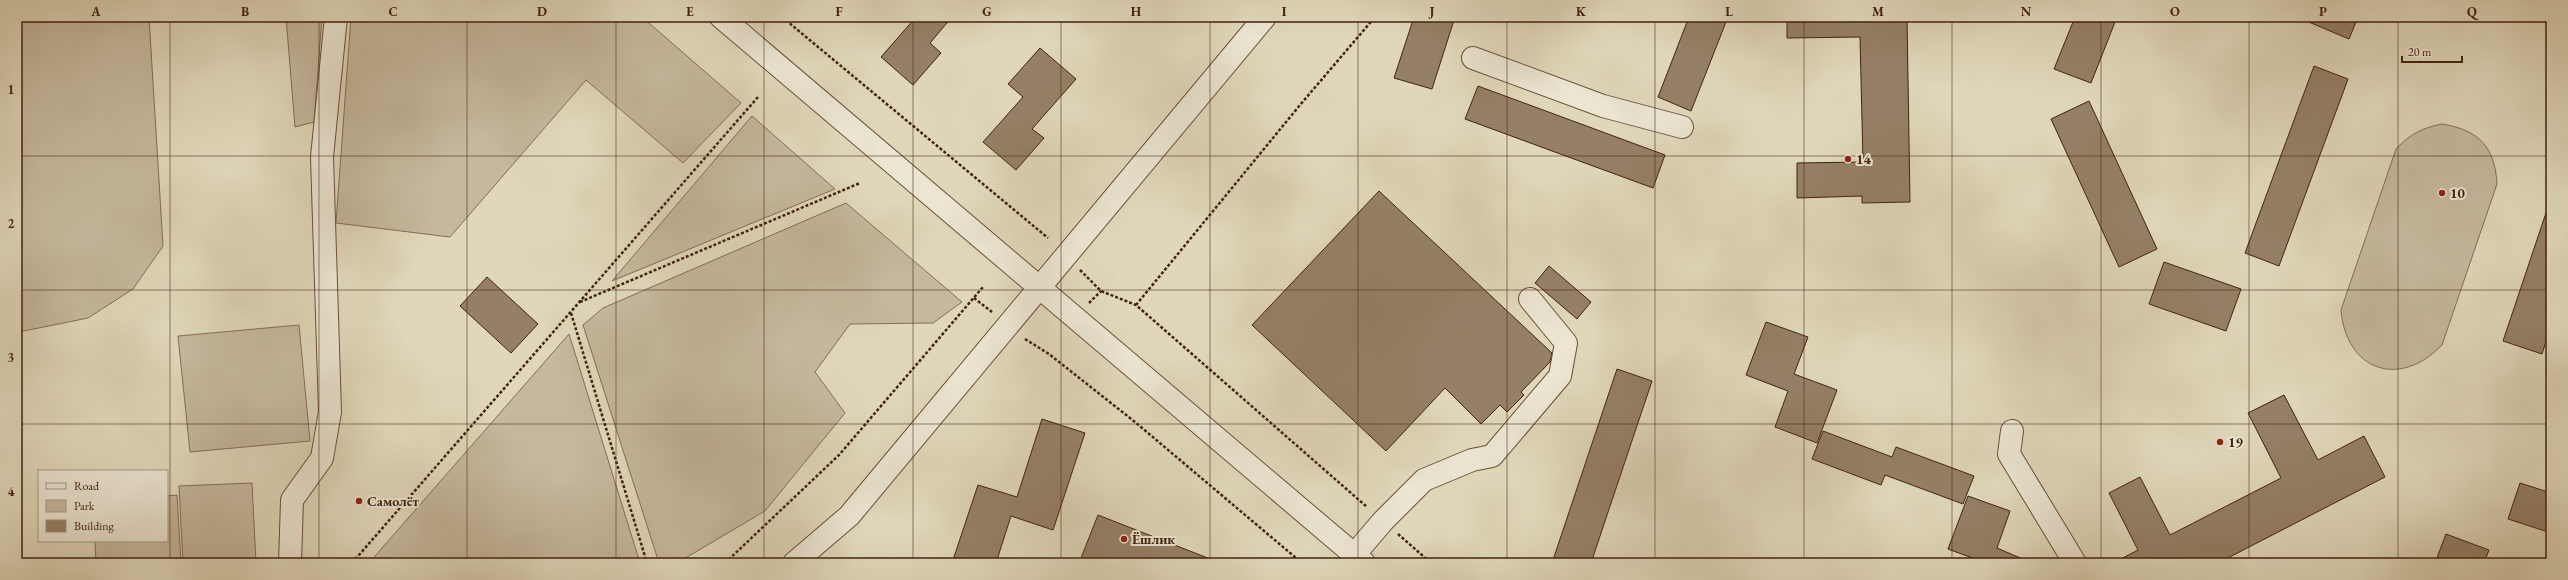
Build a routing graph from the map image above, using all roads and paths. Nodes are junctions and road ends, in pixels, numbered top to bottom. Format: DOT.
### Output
graph roads {
  1 [pos="336,17"];
  2 [pos="721,17"];
  3 [pos="782,17"];
  4 [pos="1265,17"];
  5 [pos="1375,17"];
  6 [pos="1473,58"];
  7 [pos="758,97"];
  8 [pos="1682,127"];
  9 [pos="860,183"];
  10 [pos="1048,238"];
  11 [pos="1076,266"];
  12 [pos="983,287"];
  13 [pos="1039,289"];
  14 [pos="1101,291"];
  15 [pos="974,298"];
  16 [pos="1530,299"];
  17 [pos="579,302"];
  18 [pos="1088,305"];
  19 [pos="1136,305"];
  20 [pos="571,312"];
  21 [pos="996,315"];
  22 [pos="1024,338"];
  23 [pos="2012,431"];
  24 [pos="1382,521"];
  25 [pos="1359,559"];
  26 [pos="290,563"];
  27 [pos="352,563"];
  28 [pos="647,563"];
  29 [pos="725,563"];
  30 [pos="794,563"];
  31 [pos="1302,563"];
  32 [pos="1431,563"];
  33 [pos="2075,563"];
  1 -- 26 [label="street"];
  2 -- 13 [label="street"];
  3 -- 10 [label="path"];
  4 -- 13 [label="street"];
  5 -- 19 [label="path"];
  6 -- 8 [label="street"];
  7 -- 17 [label="path"];
  9 -- 17 [label="path"];
  11 -- 14 [label="path"];
  12 -- 15 [label="path"];
  13 -- 25 [label="street"];
  13 -- 30 [label="street"];
  14 -- 18 [label="path"];
  14 -- 19 [label="path"];
  15 -- 21 [label="path"];
  15 -- 29 [label="path"];
  16 -- 24 [label="street"];
  17 -- 20 [label="path"];
  19 -- 24 [label="path"];
  20 -- 27 [label="path"];
  20 -- 28 [label="path"];
  22 -- 31 [label="path"];
  23 -- 33 [label="street"];
  24 -- 25 [label="street"];
  24 -- 32 [label="path"];
}
